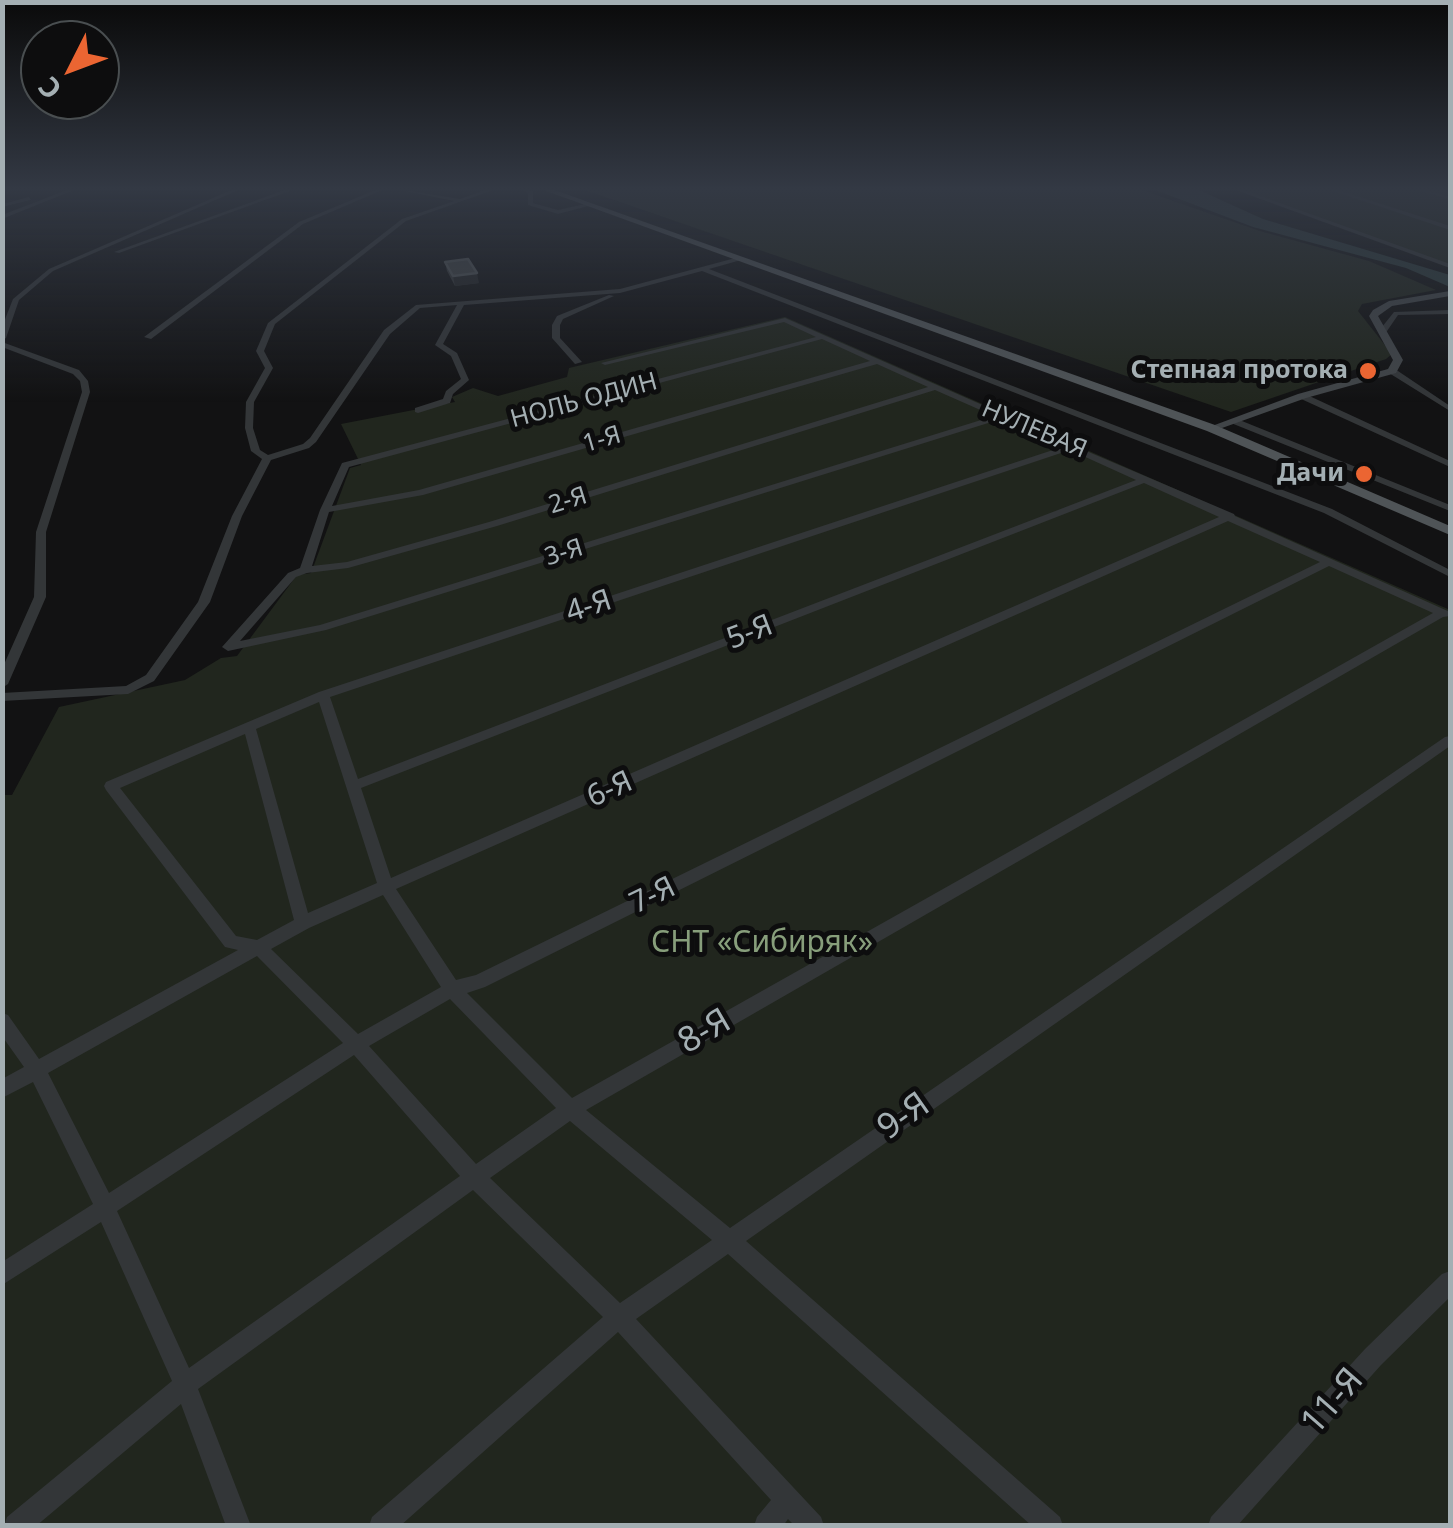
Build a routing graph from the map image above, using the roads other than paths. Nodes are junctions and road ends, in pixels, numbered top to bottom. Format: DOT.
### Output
graph roads {
  1 [pos="76,259"];
  2 [pos="87,259"];
  3 [pos="252,259"];
  4 [pos="354,259"];
  5 [pos="738,259"];
  6 [pos="739,259"];
  7 [pos="751,259"];
  8 [pos="704,268"];
  9 [pos="51,270"];
  10 [pos="620,292"];
  11 [pos="1450,294"];
  12 [pos="461,304"];
  13 [pos="1450,312"];
  14 [pos="1382,332"];
  15 [pos="148,337"];
  16 [pos="823,337"];
  17 [pos="2,341"];
  18 [pos="877,361"];
  19 [pos="578,362"];
  20 [pos="605,363"];
  21 [pos="1392,371"];
  22 [pos="936,387"];
  23 [pos="1302,396"];
  24 [pos="1450,409"];
  25 [pos="418,410"];
  26 [pos="1002,416"];
  27 [pos="1234,421"];
  28 [pos="1218,426"];
  29 [pos="1073,446"];
  30 [pos="267,458"];
  31 [pos="1450,464"];
  32 [pos="1146,479"];
  33 [pos="1450,508"];
  34 [pos="324,510"];
  35 [pos="1230,516"];
  36 [pos="1450,528"];
  37 [pos="1330,561"];
  38 [pos="305,570"];
  39 [pos="1450,574"];
  40 [pos="1447,615"];
  41 [pos="2,684"];
  42 [pos="323,696"];
  43 [pos="2,697"];
  44 [pos="249,726"];
  45 [pos="1450,740"];
  46 [pos="353,786"];
  47 [pos="387,889"];
  48 [pos="303,923"];
  49 [pos="260,948"];
  50 [pos="452,990"];
  51 [pos="2,1021"];
  52 [pos="356,1044"];
  53 [pos="36,1069"];
  54 [pos="2,1089"];
  55 [pos="570,1110"];
  56 [pos="475,1178"];
  57 [pos="105,1207"];
  58 [pos="727,1239"];
  59 [pos="2,1276"];
  60 [pos="1450,1282"];
  61 [pos="619,1318"];
  62 [pos="185,1385"];
  63 [pos="787,1501"];
  64 [pos="16,1526"];
  65 [pos="240,1526"];
  66 [pos="380,1526"];
  67 [pos="766,1526"];
  68 [pos="812,1526"];
  69 [pos="1050,1526"];
  70 [pos="1220,1526"];
  1 -- 9 [label="street"];
  2 -- 9 [label="street"];
  3 -- 15 [label="street"];
  4 -- 30 [label="street"];
  5 -- 8 [label="street"];
  6 -- 36 [label="main road"];
  7 -- 28 [label="main road"];
  8 -- 10 [label="street"];
  8 -- 39 [label="street"];
  9 -- 17 [label="street"];
  10 -- 12 [label="street"];
  10 -- 19 [label="street"];
  11 -- 14 [label="street"];
  12 -- 25 [label="street"];
  12 -- 30 [label="street"];
  13 -- 14 [label="street"];
  14 -- 21 [label="street"];
  16 -- 18 [label="street, НУЛЕВАЯ"];
  16 -- 20 [label="street, НУЛЕВАЯ"];
  16 -- 34 [label="street, НОЛЬ ОДИН"];
  17 -- 41 [label="street"];
  18 -- 22 [label="street, НУЛЕВАЯ"];
  18 -- 34 [label="street, 1-Я"];
  21 -- 23 [label="street"];
  21 -- 24 [label="street"];
  22 -- 26 [label="street, НУЛЕВАЯ"];
  22 -- 38 [label="street, 2-Я"];
  23 -- 27 [label="street"];
  23 -- 31 [label="street"];
  26 -- 29 [label="street, НУЛЕВАЯ"];
  26 -- 38 [label="street, 3-Я"];
  27 -- 28 [label="street"];
  27 -- 33 [label="street"];
  28 -- 36 [label="main road"];
  29 -- 32 [label="street, НУЛЕВАЯ"];
  29 -- 42 [label="street, 4-Я"];
  30 -- 43 [label="street"];
  32 -- 35 [label="street, НУЛЕВАЯ"];
  32 -- 46 [label="street, 5-Я"];
  34 -- 38 [label="street"];
  35 -- 37 [label="street, НУЛЕВАЯ"];
  35 -- 47 [label="street, 6-Я"];
  37 -- 40 [label="street, НУЛЕВАЯ"];
  37 -- 50 [label="street, 7-Я"];
  40 -- 55 [label="street, 8-Я"];
  42 -- 44 [label="street, 4-Я"];
  42 -- 46 [label="street"];
  44 -- 48 [label="street"];
  44 -- 49 [label="street, 4-Я"];
  45 -- 58 [label="street, 9-Я"];
  46 -- 47 [label="street"];
  47 -- 48 [label="street, 6-Я"];
  47 -- 50 [label="street"];
  48 -- 49 [label="street, 6-Я"];
  49 -- 52 [label="street"];
  49 -- 53 [label="street, 6-Я"];
  50 -- 52 [label="street, 7-Я"];
  50 -- 55 [label="street"];
  51 -- 53 [label="street"];
  52 -- 56 [label="street"];
  52 -- 57 [label="street, 7-Я"];
  53 -- 54 [label="street, 6-Я"];
  53 -- 57 [label="street"];
  55 -- 56 [label="street, 8-Я"];
  55 -- 58 [label="street"];
  56 -- 61 [label="street"];
  56 -- 62 [label="street, 8-Я"];
  57 -- 59 [label="street, 7-Я"];
  57 -- 62 [label="street"];
  58 -- 61 [label="street, 9-Я"];
  58 -- 69 [label="street"];
  60 -- 70 [label="street, 11-Я"];
  61 -- 63 [label="street"];
  61 -- 66 [label="street, 9-Я"];
  62 -- 64 [label="street, 8-Я"];
  62 -- 65 [label="street"];
  63 -- 67 [label="street"];
  63 -- 68 [label="street"];
}
